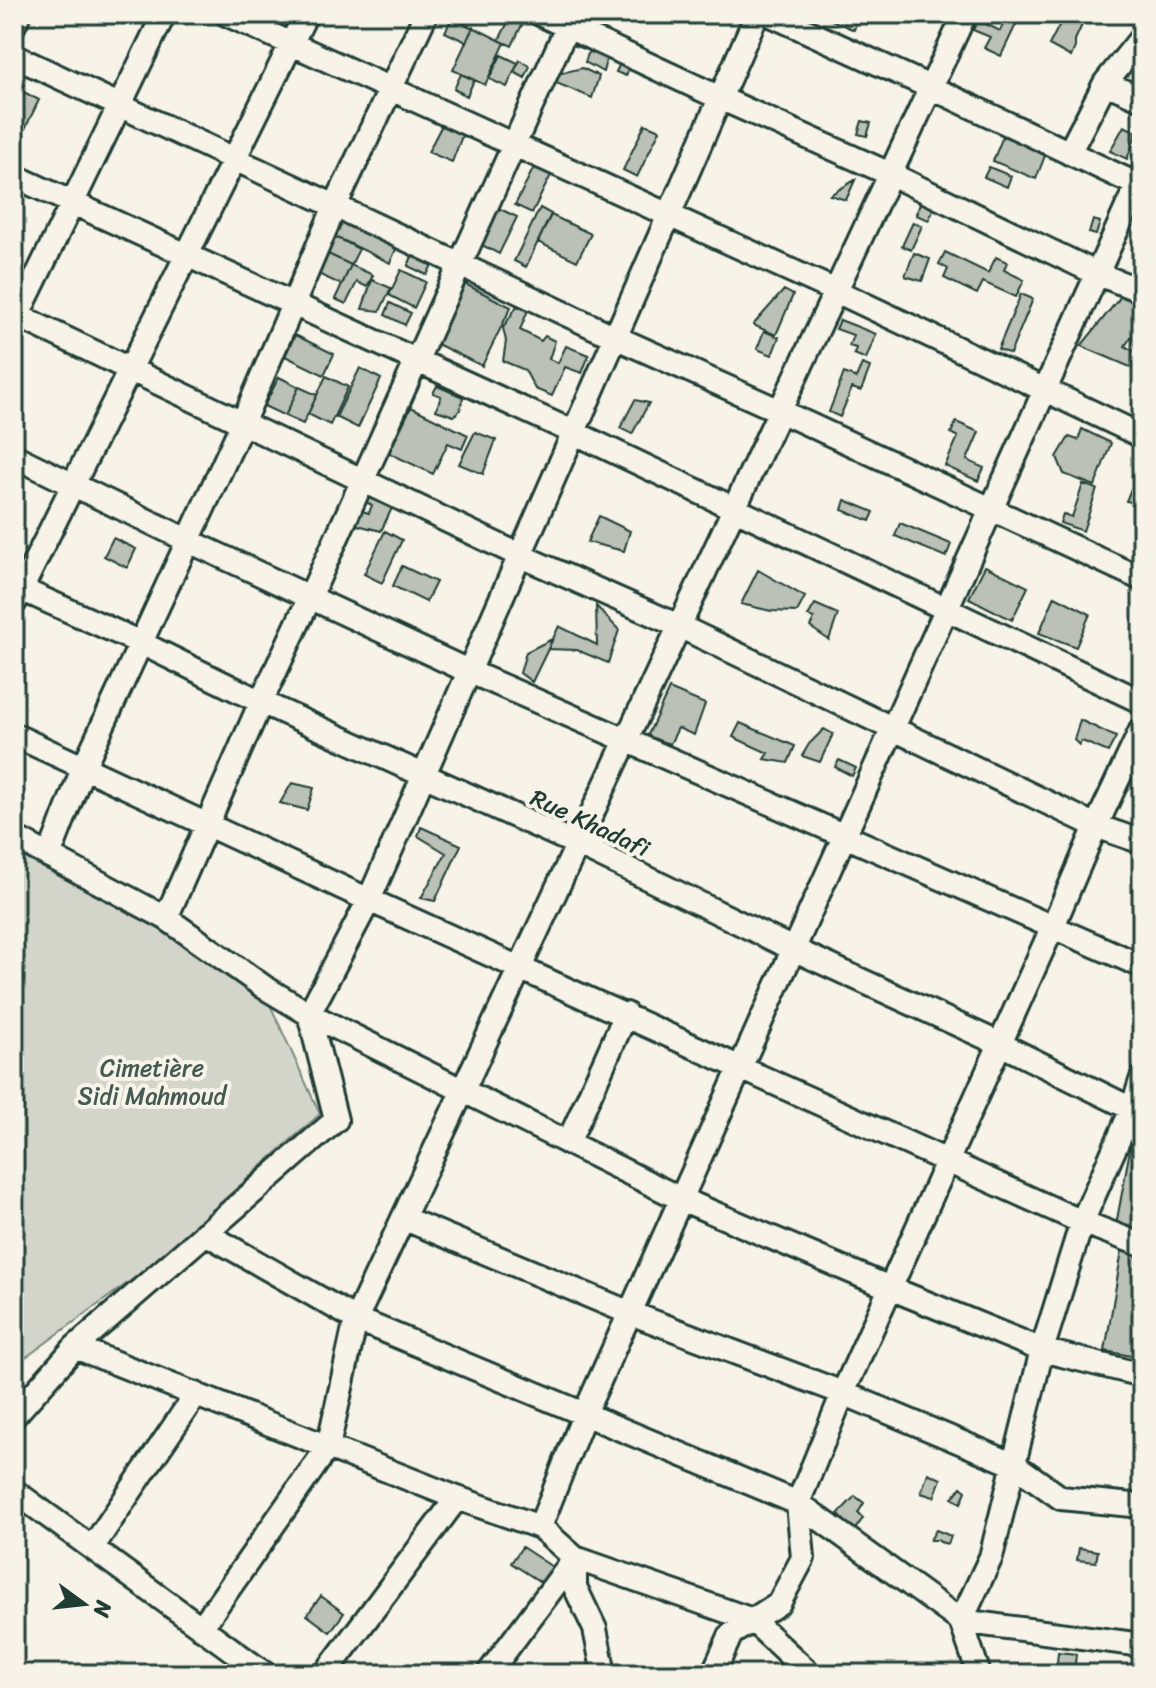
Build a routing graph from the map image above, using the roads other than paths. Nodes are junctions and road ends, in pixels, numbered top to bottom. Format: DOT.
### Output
graph roads {
  1 [pos="19,14"];
  2 [pos="164,14"];
  3 [pos="226,14"];
  4 [pos="306,14"];
  5 [pos="426,14"];
  6 [pos="540,14"];
  7 [pos="757,14"];
  8 [pos="769,14"];
  9 [pos="965,14"];
  10 [pos="570,20"];
  11 [pos="14,25"];
  12 [pos="1142,37"];
  13 [pos="291,43"];
  14 [pos="14,56"];
  15 [pos="1105,83"];
  16 [pos="930,87"];
  17 [pos="390,88"];
  18 [pos="720,98"];
  19 [pos="1142,99"];
  20 [pos="120,105"];
  21 [pos="514,144"];
  22 [pos="1069,153"];
  23 [pos="234,159"];
  24 [pos="890,174"];
  25 [pos="14,176"];
  26 [pos="1141,182"];
  27 [pos="72,203"];
  28 [pos="335,206"];
  29 [pos="669,214"];
  30 [pos="186,255"];
  31 [pos="460,265"];
  32 [pos="1098,274"];
  33 [pos="836,291"];
  34 [pos="1142,291"];
  35 [pos="293,303"];
  36 [pos="15,318"];
  37 [pos="615,337"];
  38 [pos="417,360"];
  39 [pos="129,370"];
  40 [pos="1045,392"];
  41 [pos="780,411"];
  42 [pos="242,424"];
  43 [pos="573,432"];
  44 [pos="1142,436"];
  45 [pos="14,456"];
  46 [pos="363,481"];
  47 [pos="73,484"];
  48 [pos="992,508"];
  49 [pos="734,509"];
  50 [pos="189,541"];
  51 [pos="519,555"];
  52 [pos="1142,579"];
  53 [pos="16,593"];
  54 [pos="310,597"];
  55 [pos="947,610"];
  56 [pos="679,626"];
  57 [pos="141,643"];
  58 [pos="468,671"];
  59 [pos="261,702"];
  60 [pos="1142,702"];
  61 [pos="1142,728"];
  62 [pos="892,729"];
  63 [pos="14,735"];
  64 [pos="627,739"];
  65 [pos="84,766"];
  66 [pos="423,774"];
  67 [pos="208,825"];
  68 [pos="1096,826"];
  69 [pos="845,835"];
  70 [pos="14,837"];
  71 [pos="1142,842"];
  72 [pos="577,844"];
  73 [pos="49,856"];
  74 [pos="369,900"];
  75 [pos="166,918"];
  76 [pos="1053,926"];
  77 [pos="793,949"];
  78 [pos="1142,966"];
  79 [pos="520,967"];
  80 [pos="309,1014"];
  81 [pos="626,1014"];
  82 [pos="1000,1044"];
  83 [pos="741,1067"];
  84 [pos="1142,1078"];
  85 [pos="463,1091"];
  86 [pos="1137,1110"];
  87 [pos="568,1143"];
  88 [pos="947,1161"];
  89 [pos="681,1199"];
  90 [pos="403,1218"];
  91 [pos="1082,1222"];
  92 [pos="205,1233"];
  93 [pos="1142,1245"];
  94 [pos="890,1288"];
  95 [pos="630,1313"];
  96 [pos="356,1319"];
  97 [pos="75,1347"];
  98 [pos="1042,1350"];
  99 [pos="1142,1375"];
  100 [pos="843,1393"];
  101 [pos="196,1394"];
  102 [pos="584,1415"];
  103 [pos="14,1416"];
  104 [pos="328,1447"];
  105 [pos="1015,1465"];
  106 [pos="14,1491"];
  107 [pos="457,1498"];
  108 [pos="798,1503"];
  109 [pos="1142,1506"];
  110 [pos="540,1527"];
  111 [pos="92,1548"];
  112 [pos="575,1558"];
  113 [pos="752,1620"];
  114 [pos="961,1621"];
  115 [pos="201,1628"];
  116 [pos="1142,1645"];
  117 [pos="265,1674"];
  118 [pos="325,1674"];
  119 [pos="488,1674"];
  120 [pos="604,1674"];
  121 [pos="713,1674"];
  122 [pos="810,1674"];
  123 [pos="979,1674"];
  1 -- 11 [label="street"];
  2 -- 20 [label="street"];
  3 -- 13 [label="street"];
  4 -- 13 [label="street"];
  5 -- 17 [label="street"];
  6 -- 10 [label="street"];
  7 -- 18 [label="street"];
  8 -- 16 [label="street"];
  9 -- 16 [label="street"];
  10 -- 18 [label="street"];
  10 -- 21 [label="street"];
  12 -- 15 [label="street"];
  13 -- 17 [label="street"];
  13 -- 23 [label="street"];
  14 -- 20 [label="street"];
  15 -- 19 [label="street"];
  15 -- 22 [label="street"];
  16 -- 22 [label="street"];
  16 -- 24 [label="street"];
  17 -- 21 [label="street"];
  17 -- 28 [label="street"];
  18 -- 24 [label="street"];
  18 -- 29 [label="street"];
  20 -- 23 [label="street"];
  20 -- 27 [label="street"];
  21 -- 29 [label="street"];
  21 -- 31 [label="street"];
  22 -- 26 [label="street"];
  23 -- 28 [label="street"];
  23 -- 30 [label="street"];
  24 -- 32 [label="street"];
  24 -- 33 [label="street"];
  25 -- 27 [label="street"];
  26 -- 32 [label="street"];
  27 -- 30 [label="street"];
  27 -- 36 [label="street"];
  28 -- 31 [label="street"];
  28 -- 35 [label="street"];
  29 -- 33 [label="street"];
  29 -- 37 [label="street"];
  30 -- 35 [label="street"];
  30 -- 39 [label="street"];
  31 -- 37 [label="street"];
  31 -- 38 [label="street"];
  32 -- 34 [label="street"];
  32 -- 40 [label="street"];
  33 -- 40 [label="street"];
  33 -- 41 [label="street"];
  35 -- 38 [label="street"];
  35 -- 42 [label="street"];
  36 -- 39 [label="street"];
  37 -- 41 [label="street"];
  37 -- 43 [label="street"];
  38 -- 43 [label="street"];
  38 -- 46 [label="street"];
  39 -- 42 [label="street"];
  39 -- 47 [label="street"];
  40 -- 44 [label="street"];
  40 -- 48 [label="street"];
  41 -- 48 [label="street"];
  41 -- 49 [label="street"];
  42 -- 46 [label="street"];
  42 -- 50 [label="street"];
  43 -- 49 [label="street"];
  43 -- 51 [label="street"];
  45 -- 47 [label="street"];
  46 -- 51 [label="street"];
  46 -- 54 [label="street"];
  47 -- 50 [label="street"];
  47 -- 53 [label="street"];
  48 -- 52 [label="street"];
  48 -- 55 [label="street"];
  49 -- 55 [label="street"];
  49 -- 56 [label="street"];
  50 -- 54 [label="street"];
  50 -- 57 [label="street"];
  51 -- 56 [label="street"];
  51 -- 58 [label="street"];
  53 -- 57 [label="street, Rue Khadafi"];
  54 -- 58 [label="street"];
  54 -- 59 [label="street"];
  55 -- 60 [label="street"];
  55 -- 62 [label="street"];
  56 -- 62 [label="street"];
  56 -- 64 [label="street"];
  57 -- 59 [label="street, Rue Khadafi"];
  57 -- 65 [label="street"];
  58 -- 64 [label="street"];
  58 -- 66 [label="street"];
  59 -- 66 [label="street, Rue Khadafi"];
  59 -- 67 [label="street"];
  61 -- 68 [label="street"];
  62 -- 68 [label="street"];
  62 -- 69 [label="street"];
  63 -- 65 [label="street"];
  64 -- 69 [label="street"];
  64 -- 72 [label="street"];
  65 -- 67 [label="street"];
  65 -- 73 [label="street"];
  66 -- 72 [label="street, Rue Khadafi"];
  66 -- 74 [label="street"];
  67 -- 74 [label="street"];
  67 -- 75 [label="street"];
  68 -- 71 [label="street"];
  68 -- 76 [label="street"];
  69 -- 76 [label="street"];
  69 -- 77 [label="street"];
  70 -- 73 [label="street"];
  72 -- 77 [label="street, Rue Khadafi"];
  72 -- 79 [label="street"];
  73 -- 75 [label="street"];
  74 -- 79 [label="street"];
  74 -- 80 [label="street"];
  75 -- 80 [label="street"];
  76 -- 78 [label="street"];
  76 -- 82 [label="street"];
  77 -- 82 [label="street, Rue Khadafi"];
  77 -- 83 [label="street"];
  79 -- 81 [label="street"];
  79 -- 85 [label="street"];
  80 -- 85 [label="street"];
  80 -- 92 [label="street"];
  81 -- 83 [label="street"];
  81 -- 87 [label="street"];
  82 -- 86 [label="street, Rue Khadafi"];
  82 -- 88 [label="street"];
  83 -- 88 [label="street"];
  83 -- 89 [label="street"];
  84 -- 86 [label="street"];
  85 -- 87 [label="street"];
  85 -- 90 [label="street"];
  86 -- 91 [label="street"];
  87 -- 89 [label="street"];
  88 -- 91 [label="street"];
  88 -- 94 [label="street"];
  89 -- 94 [label="street"];
  89 -- 95 [label="street"];
  90 -- 95 [label="street"];
  90 -- 96 [label="street"];
  91 -- 93 [label="street"];
  91 -- 98 [label="street"];
  92 -- 96 [label="street"];
  92 -- 97 [label="street"];
  94 -- 98 [label="street"];
  94 -- 100 [label="street"];
  95 -- 100 [label="street"];
  95 -- 102 [label="street"];
  96 -- 102 [label="street"];
  96 -- 104 [label="street"];
  97 -- 101 [label="street"];
  97 -- 103 [label="street"];
  98 -- 99 [label="street"];
  98 -- 105 [label="street"];
  100 -- 105 [label="street"];
  100 -- 108 [label="street"];
  101 -- 104 [label="street"];
  101 -- 111 [label="street"];
  102 -- 108 [label="street"];
  102 -- 110 [label="street"];
  104 -- 107 [label="street"];
  104 -- 115 [label="street"];
  105 -- 109 [label="street"];
  105 -- 114 [label="street"];
  106 -- 111 [label="street"];
  107 -- 110 [label="street"];
  107 -- 118 [label="street"];
  108 -- 113 [label="street"];
  108 -- 114 [label="street"];
  110 -- 112 [label="street"];
  111 -- 115 [label="street"];
  112 -- 113 [label="street"];
  112 -- 119 [label="street"];
  112 -- 120 [label="street"];
  113 -- 121 [label="street"];
  113 -- 122 [label="street"];
  114 -- 116 [label="street"];
  114 -- 123 [label="street"];
  115 -- 117 [label="street"];
}
